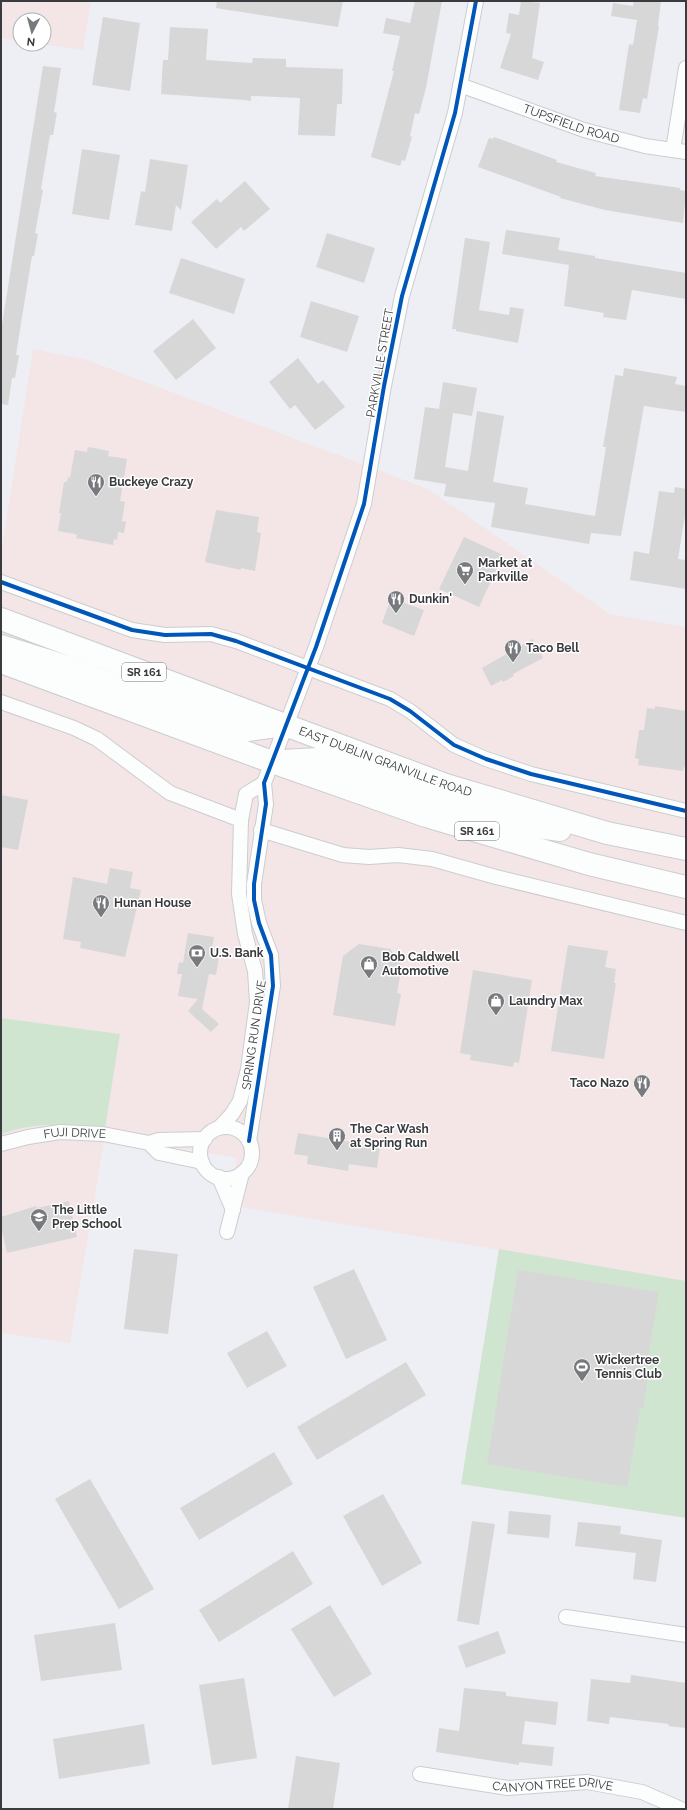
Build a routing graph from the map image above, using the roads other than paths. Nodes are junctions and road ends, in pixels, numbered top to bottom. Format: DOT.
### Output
graph roads {
  1 [pos="476,1"];
  2 [pos="686,68"];
  3 [pos="460,85"];
  4 [pos="680,151"];
  5 [pos="1,582"];
  6 [pos="1,619"];
  7 [pos="1,646"];
  8 [pos="1,662"];
  9 [pos="308,669"];
  10 [pos="1,702"];
  11 [pos="287,724"];
  12 [pos="272,762"];
  13 [pos="264,783"];
  14 [pos="686,811"];
  15 [pos="241,820"];
  16 [pos="261,830"];
  17 [pos="608,833"];
  18 [pos="686,849"];
  19 [pos="589,864"];
  20 [pos="686,877"];
  21 [pos="686,887"];
  22 [pos="686,923"];
  23 [pos="219,1128"];
  24 [pos="205,1139"];
  25 [pos="249,1141"];
  26 [pos="149,1143"];
  27 [pos="1,1144"];
  28 [pos="202,1162"];
  29 [pos="242,1173"];
  30 [pos="219,1178"];
  31 [pos="233,1210"];
  32 [pos="227,1232"];
  33 [pos="566,1617"];
  34 [pos="686,1635"];
  35 [pos="420,1774"];
  36 [pos="682,1809"];
  1 -- 3 [label="street, PARKVILLE STREET"];
  2 -- 4 [label="street"];
  3 -- 4 [label="street, TUPSFIELD ROAD"];
  3 -- 9 [label="street, PARKVILLE STREET"];
  5 -- 9 [label="street"];
  6 -- 11 [label="main road, EAST DUBLIN GRANVILLE ROAD / SR 161"];
  7 -- 11 [label="main road"];
  8 -- 12 [label="main road, SR 161"];
  9 -- 11 [label="street, PARKVILLE STREET"];
  9 -- 14 [label="street"];
  10 -- 15 [label="street"];
  11 -- 12 [label="street, SPRING RUN DRIVE"];
  11 -- 17 [label="main road, EAST DUBLIN GRANVILLE ROAD / SR 161"];
  12 -- 13 [label="street, SPRING RUN DRIVE"];
  12 -- 17 [label="main road"];
  12 -- 19 [label="main road, SR 161"];
  13 -- 15 [label="street, SPRING RUN DRIVE"];
  13 -- 16 [label="street, SPRING RUN DRIVE"];
  15 -- 23 [label="street, SPRING RUN DRIVE"];
  16 -- 22 [label="street"];
  16 -- 25 [label="street, SPRING RUN DRIVE"];
  17 -- 18 [label="main road, EAST DUBLIN GRANVILLE ROAD / SR 161"];
  19 -- 20 [label="main road"];
  19 -- 21 [label="main road, SR 161"];
  23 -- 24 [label="street"];
  23 -- 25 [label="street"];
  24 -- 26 [label="street, FUJI DRIVE"];
  24 -- 28 [label="street"];
  25 -- 29 [label="street"];
  26 -- 27 [label="street, FUJI DRIVE"];
  26 -- 28 [label="street, FUJI DRIVE"];
  28 -- 30 [label="street"];
  29 -- 30 [label="street"];
  29 -- 31 [label="street"];
  30 -- 31 [label="street"];
  31 -- 32 [label="street"];
  33 -- 34 [label="street"];
  35 -- 36 [label="street, CANYON TREE DRIVE"];
}
